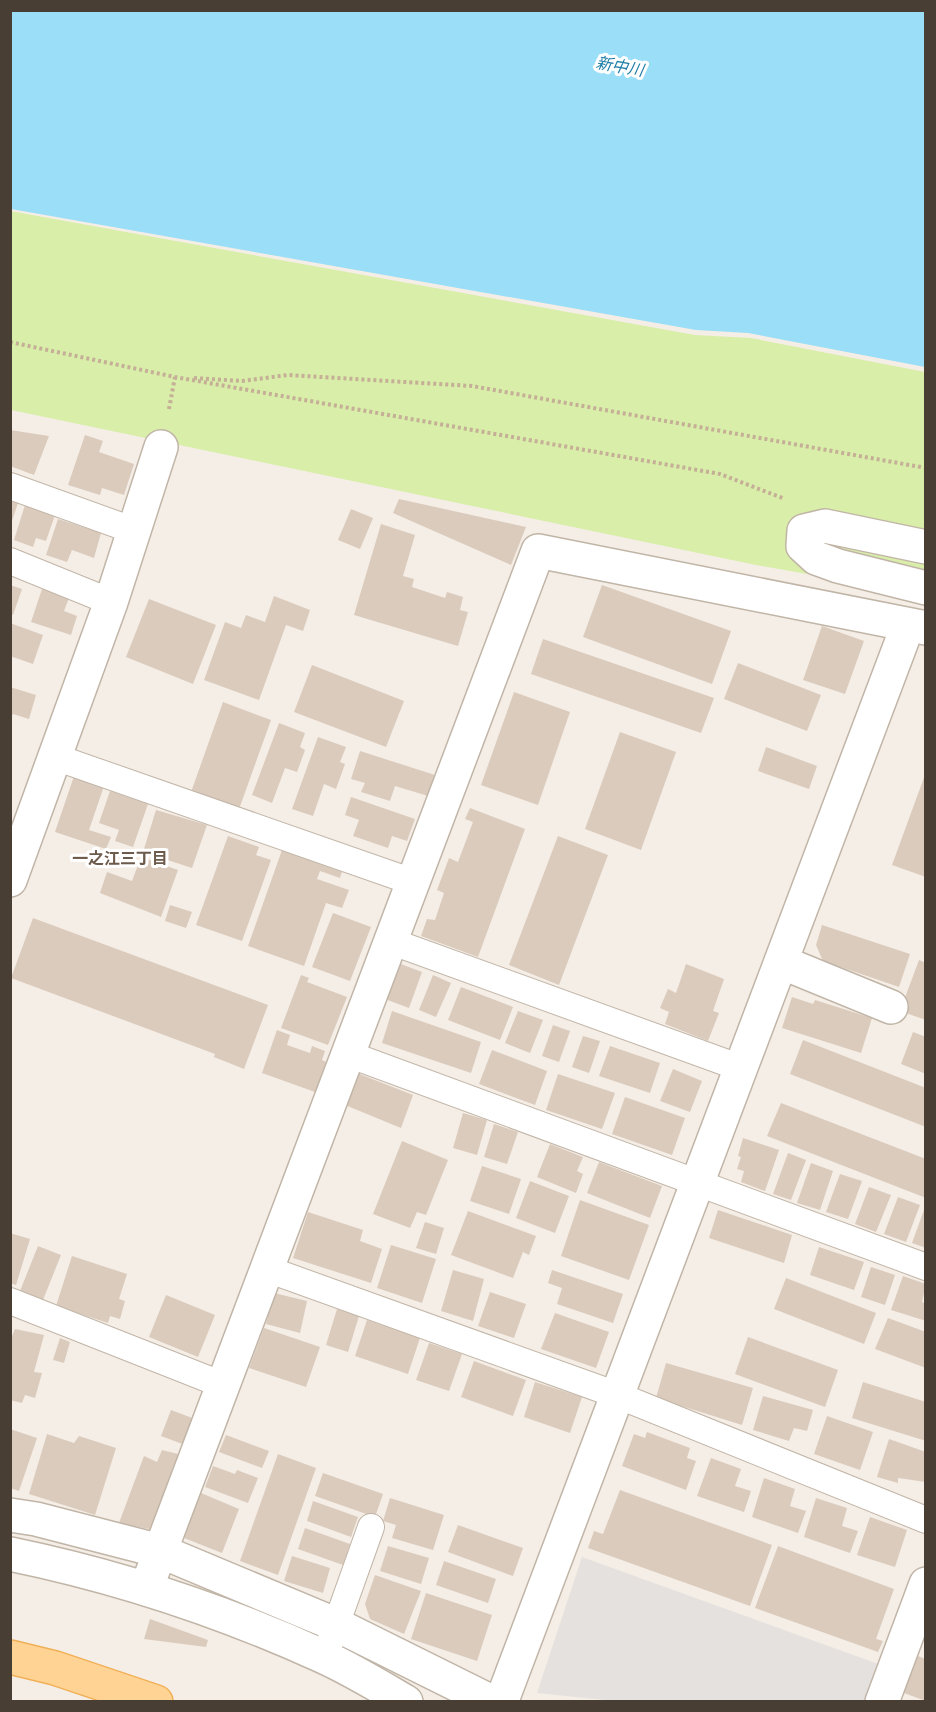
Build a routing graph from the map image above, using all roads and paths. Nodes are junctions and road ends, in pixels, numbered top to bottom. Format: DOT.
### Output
graph roads {
  1 [pos="10,342"];
  2 [pos="175,377"];
  3 [pos="161,447"];
  4 [pos="926,468"];
  5 [pos="10,486"];
  6 [pos="792,501"];
  7 [pos="135,531"];
  8 [pos="926,547"];
  9 [pos="10,561"];
  10 [pos="926,588"];
  11 [pos="111,602"];
  12 [pos="917,626"];
  13 [pos="55,757"];
  14 [pos="10,880"];
  15 [pos="413,882"];
  16 [pos="390,941"];
  17 [pos="781,962"];
  18 [pos="891,1006"];
  19 [pos="348,1054"];
  20 [pos="741,1068"];
  21 [pos="698,1183"];
  22 [pos="926,1267"];
  23 [pos="267,1269"];
  24 [pos="10,1300"];
  25 [pos="223,1385"];
  26 [pos="617,1395"];
  27 [pos="10,1515"];
  28 [pos="926,1520"];
  29 [pos="371,1527"];
  30 [pos="160,1551"];
  31 [pos="10,1554"];
  32 [pos="926,1584"];
  33 [pos="146,1589"];
  34 [pos="336,1624"];
  35 [pos="917,1635"];
  36 [pos="324,1656"];
  37 [pos="10,1657"];
  38 [pos="156,1701"];
  39 [pos="406,1701"];
  40 [pos="492,1701"];
  41 [pos="499,1701"];
  42 [pos="882,1701"];
  1 -- 2 [label="path"];
  2 -- 4 [label="path"];
  2 -- 6 [label="path"];
  3 -- 7 [label="street"];
  5 -- 7 [label="lane"];
  7 -- 11 [label="street"];
  8 -- 10 [label="street"];
  9 -- 11 [label="lane"];
  11 -- 13 [label="street"];
  12 -- 15 [label="street"];
  12 -- 17 [label="street"];
  13 -- 14 [label="street"];
  13 -- 15 [label="lane"];
  15 -- 16 [label="street"];
  16 -- 19 [label="street"];
  16 -- 20 [label="lane"];
  17 -- 18 [label="street"];
  17 -- 20 [label="street"];
  19 -- 21 [label="lane"];
  19 -- 23 [label="street"];
  20 -- 21 [label="street"];
  21 -- 22 [label="lane"];
  21 -- 26 [label="street"];
  23 -- 25 [label="street"];
  23 -- 26 [label="lane"];
  24 -- 25 [label="lane"];
  25 -- 30 [label="street"];
  26 -- 28 [label="lane"];
  26 -- 41 [label="street"];
  27 -- 30 [label="street"];
  29 -- 34 [label="lane"];
  30 -- 33 [label="street"];
  30 -- 34 [label="street"];
  31 -- 33 [label="street"];
  32 -- 35 [label="street"];
  33 -- 36 [label="street"];
  34 -- 36 [label="lane"];
  34 -- 40 [label="street"];
  35 -- 42 [label="street"];
  36 -- 39 [label="street"];
  37 -- 38 [label="main road"];
}
